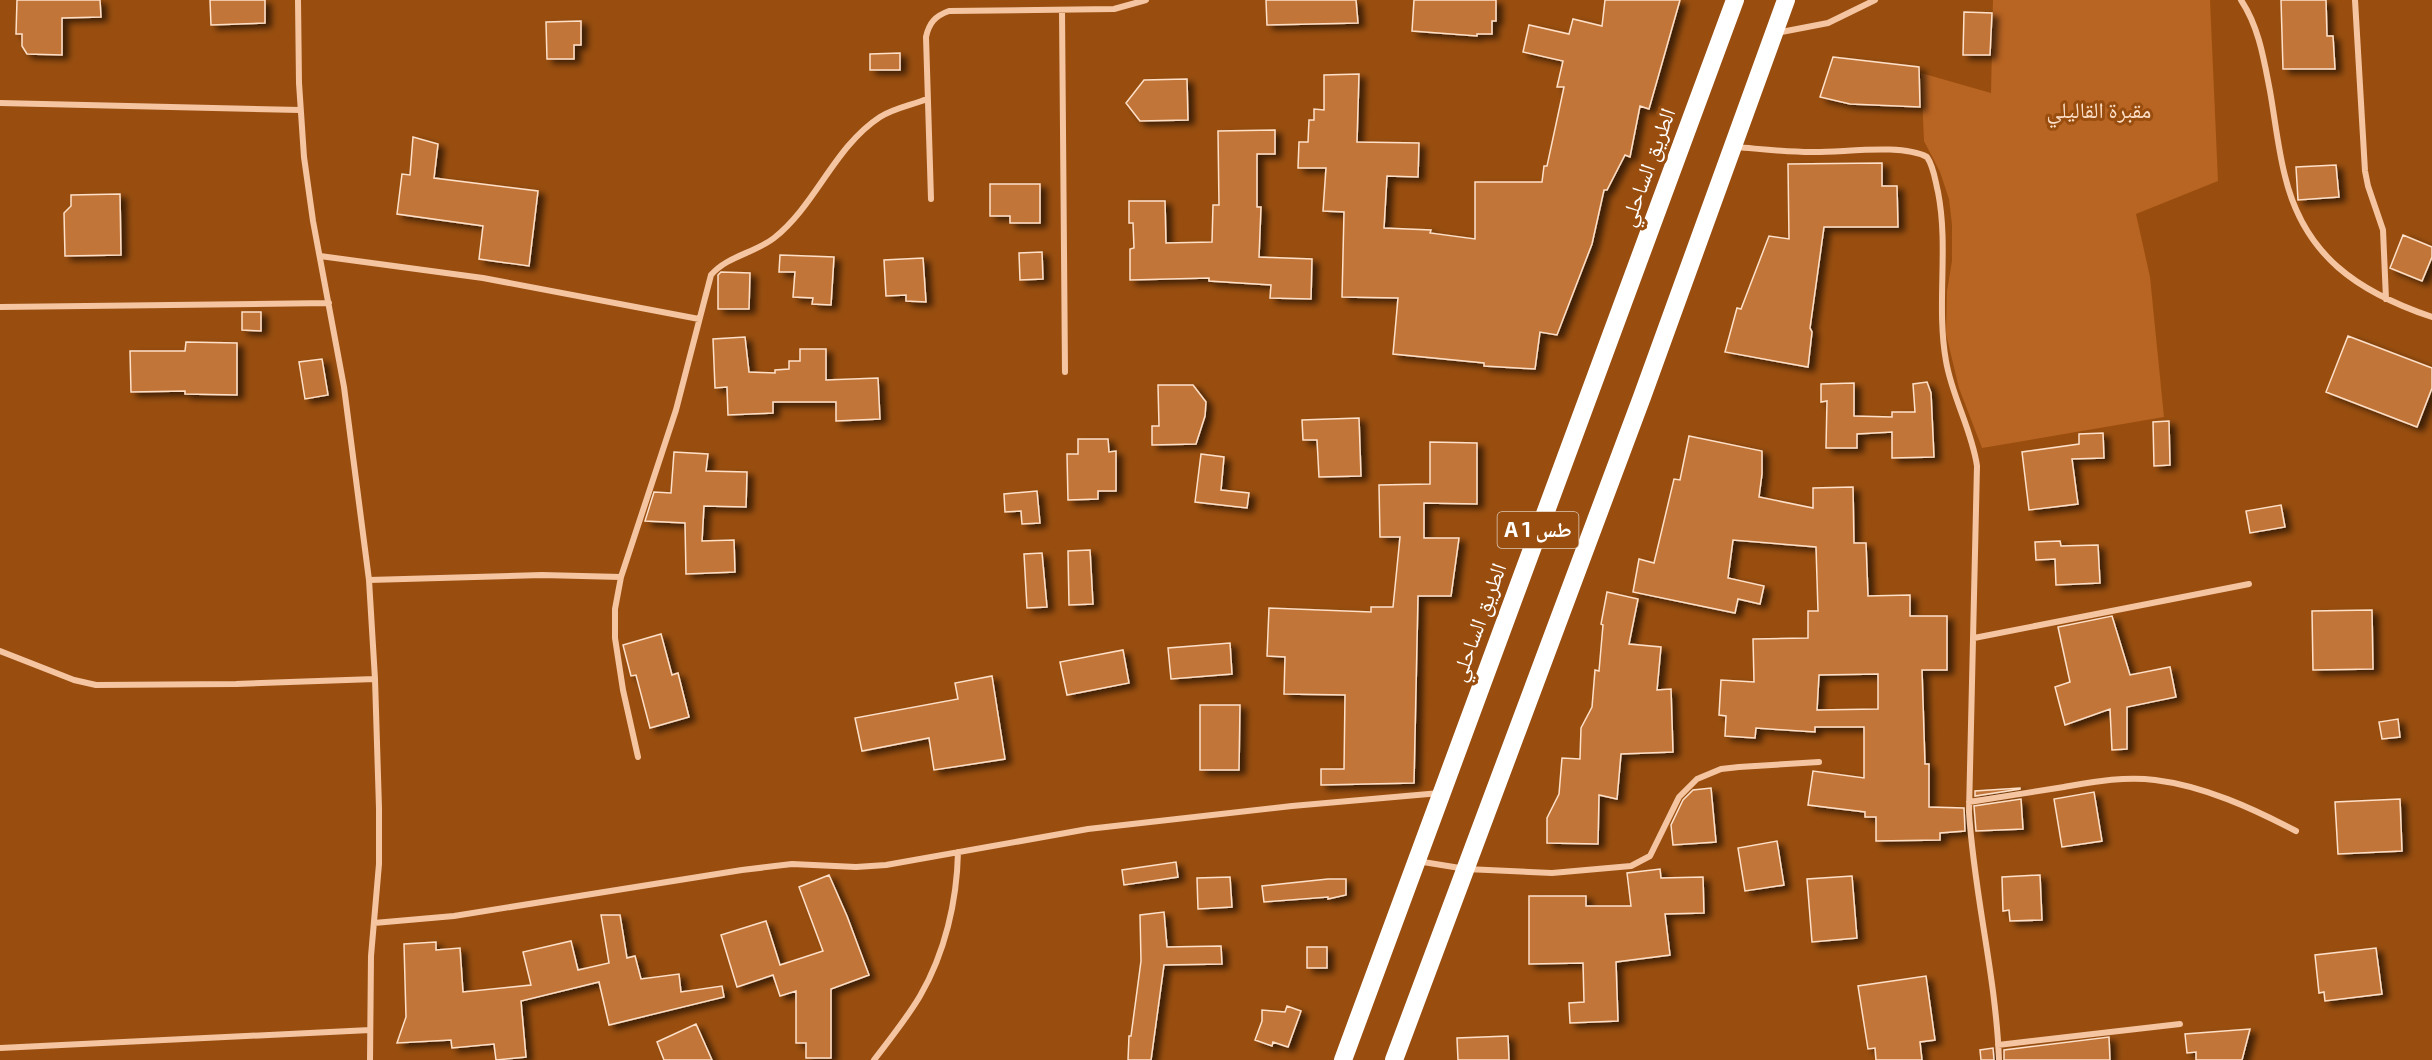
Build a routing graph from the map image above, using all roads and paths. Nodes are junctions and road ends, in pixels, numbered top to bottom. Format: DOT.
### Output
graph roads {
  1 [pos="298,0"];
  2 [pos="1146,0"];
  3 [pos="1735,0"];
  4 [pos="1786,0"];
  5 [pos="1875,0"];
  6 [pos="2241,0"];
  7 [pos="2355,0"];
  8 [pos="1062,10"];
  9 [pos="1773,34"];
  10 [pos="927,99"];
  11 [pos="0,103"];
  12 [pos="300,110"];
  13 [pos="1733,147"];
  14 [pos="931,199"];
  15 [pos="320,256"];
  16 [pos="2386,299"];
  17 [pos="328,303"];
  18 [pos="0,307"];
  19 [pos="2432,317"];
  20 [pos="699,319"];
  21 [pos="1065,372"];
  22 [pos="621,577"];
  23 [pos="369,580"];
  24 [pos="2249,584"];
  25 [pos="1974,638"];
  26 [pos="0,651"];
  27 [pos="375,679"];
  28 [pos="638,757"];
  29 [pos="1819,762"];
  30 [pos="1440,793"];
  31 [pos="1968,802"];
  32 [pos="2296,831"];
  33 [pos="958,852"];
  34 [pos="1417,861"];
  35 [pos="1466,869"];
  36 [pos="374,923"];
  37 [pos="2180,1024"];
  38 [pos="370,1030"];
  39 [pos="1998,1045"];
  40 [pos="0,1048"];
  41 [pos="370,1060"];
  42 [pos="873,1060"];
  43 [pos="1343,1060"];
  44 [pos="1394,1060"];
  45 [pos="1999,1060"];
  1 -- 12 [label="street"];
  2 -- 8 [label="street"];
  3 -- 30 [label="highway, الطريق الساحلي / A 1 طس"];
  4 -- 9 [label="highway, A 1 طس"];
  5 -- 9 [label="street"];
  6 -- 16 [label="street"];
  7 -- 16 [label="street"];
  8 -- 10 [label="street"];
  8 -- 21 [label="street"];
  9 -- 13 [label="highway, A 1 طس"];
  10 -- 14 [label="street"];
  10 -- 20 [label="street"];
  11 -- 12 [label="street"];
  12 -- 15 [label="street"];
  13 -- 25 [label="street"];
  13 -- 35 [label="highway, A 1 طس"];
  15 -- 17 [label="street"];
  15 -- 20 [label="street"];
  16 -- 19 [label="street"];
  17 -- 18 [label="street"];
  17 -- 23 [label="street"];
  20 -- 22 [label="street"];
  22 -- 23 [label="street"];
  22 -- 28 [label="street"];
  23 -- 27 [label="street"];
  24 -- 25 [label="street"];
  25 -- 31 [label="street"];
  26 -- 27 [label="street"];
  27 -- 36 [label="street"];
  29 -- 35 [label="street"];
  30 -- 33 [label="street"];
  30 -- 34 [label="highway, الطريق الساحلي / A 1 طس"];
  31 -- 32 [label="street"];
  31 -- 39 [label="street"];
  33 -- 36 [label="street"];
  33 -- 42 [label="street"];
  34 -- 35 [label="street"];
  34 -- 43 [label="highway, الطريق الساحلي / A 1 طس"];
  35 -- 44 [label="highway, A 1 طس"];
  36 -- 38 [label="street"];
  37 -- 39 [label="street"];
  38 -- 40 [label="street"];
  38 -- 41 [label="street"];
  39 -- 45 [label="street"];
}
